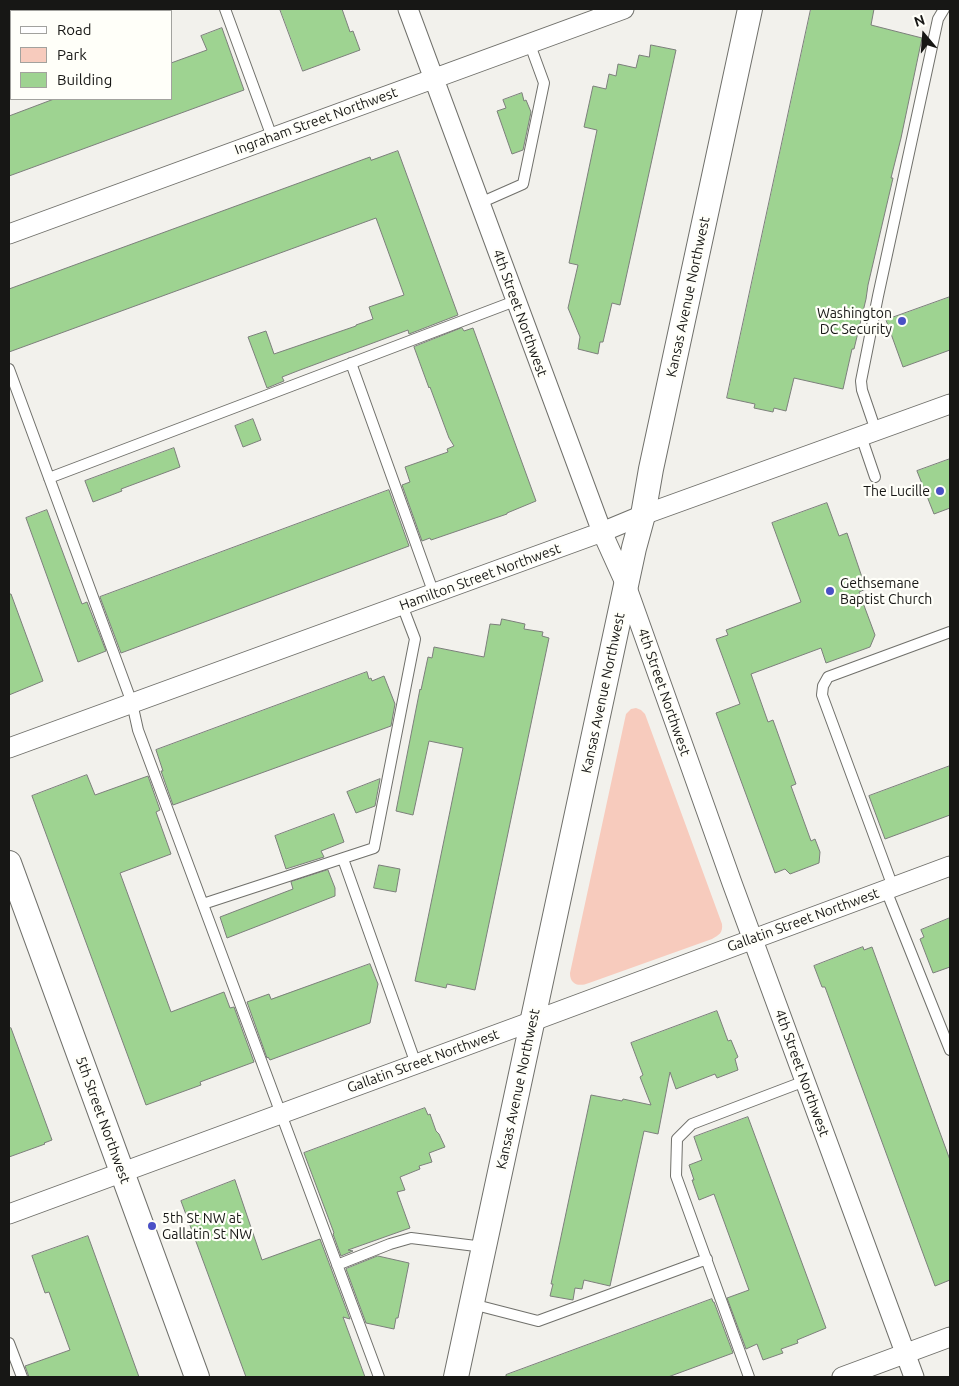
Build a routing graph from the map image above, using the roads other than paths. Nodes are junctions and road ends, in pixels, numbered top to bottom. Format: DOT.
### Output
graph roads {
  1 [pos="225,9"];
  2 [pos="408,9"];
  3 [pos="624,9"];
  4 [pos="750,9"];
  5 [pos="944,9"];
  6 [pos="589,14"];
  7 [pos="529,42"];
  8 [pos="433,78"];
  9 [pos="272,137"];
  10 [pos="480,203"];
  11 [pos="9,234"];
  12 [pos="515,301"];
  13 [pos="351,363"];
  14 [pos="9,369"];
  15 [pos="950,404"];
  16 [pos="868,434"];
  17 [pos="875,477"];
  18 [pos="49,478"];
  19 [pos="643,515"];
  20 [pos="602,532"];
  21 [pos="626,585"];
  22 [pos="434,594"];
  23 [pos="402,605"];
  24 [pos="950,632"];
  25 [pos="132,703"];
  26 [pos="9,748"];
  27 [pos="343,858"];
  28 [pos="9,863"];
  29 [pos="950,866"];
  30 [pos="889,888"];
  31 [pos="203,904"];
  32 [pos="752,939"];
  33 [pos="533,1021"];
  34 [pos="950,1050"];
  35 [pos="416,1064"];
  36 [pos="805,1081"];
  37 [pos="281,1113"];
  38 [pos="122,1172"];
  39 [pos="9,1214"];
  40 [pos="484,1247"];
  41 [pos="707,1260"];
  42 [pos="337,1265"];
  43 [pos="472,1304"];
  44 [pos="950,1338"];
  45 [pos="9,1342"];
  46 [pos="906,1354"];
  47 [pos="22,1377"];
  48 [pos="197,1377"];
  49 [pos="379,1377"];
  50 [pos="456,1377"];
  51 [pos="749,1377"];
  52 [pos="842,1377"];
  53 [pos="914,1377"];
  1 -- 9 [label="lane"];
  2 -- 8 [label="street, 4th Street Northwest"];
  3 -- 6 [label="street, Ingraham Street Northwest"];
  4 -- 19 [label="street, Kansas Avenue Northwest"];
  5 -- 16 [label="lane"];
  6 -- 7 [label="street, Ingraham Street Northwest"];
  7 -- 8 [label="street, Ingraham Street Northwest"];
  7 -- 10 [label="lane"];
  8 -- 9 [label="street, Ingraham Street Northwest"];
  8 -- 10 [label="street, 4th Street Northwest"];
  9 -- 11 [label="street, Ingraham Street Northwest"];
  10 -- 12 [label="street, 4th Street Northwest"];
  12 -- 13 [label="lane"];
  12 -- 20 [label="street, 4th Street Northwest"];
  13 -- 18 [label="lane"];
  13 -- 22 [label="lane"];
  14 -- 18 [label="lane"];
  15 -- 16 [label="street, Hamilton Street Northwest"];
  16 -- 17 [label="lane"];
  16 -- 19 [label="street, Hamilton Street Northwest"];
  18 -- 25 [label="lane"];
  19 -- 20 [label="street, Hamilton Street Northwest"];
  19 -- 21 [label="street, Kansas Avenue Northwest"];
  20 -- 21 [label="street, 4th Street Northwest"];
  20 -- 22 [label="street, Hamilton Street Northwest"];
  21 -- 32 [label="street, 4th Street Northwest"];
  21 -- 33 [label="street, Kansas Avenue Northwest"];
  22 -- 23 [label="street, Hamilton Street Northwest"];
  23 -- 25 [label="street, Hamilton Street Northwest"];
  23 -- 27 [label="lane"];
  24 -- 30 [label="lane"];
  25 -- 26 [label="street, Hamilton Street Northwest"];
  25 -- 31 [label="lane"];
  27 -- 31 [label="lane"];
  27 -- 35 [label="lane"];
  28 -- 38 [label="street, 5th Street Northwest"];
  29 -- 30 [label="street, Gallatin Street Northwest"];
  30 -- 32 [label="street, Gallatin Street Northwest"];
  30 -- 34 [label="lane"];
  31 -- 37 [label="lane"];
  32 -- 33 [label="street, Gallatin Street Northwest"];
  32 -- 36 [label="street, 4th Street Northwest"];
  33 -- 35 [label="street, Gallatin Street Northwest"];
  33 -- 40 [label="street, Kansas Avenue Northwest"];
  35 -- 37 [label="street, Gallatin Street Northwest"];
  36 -- 41 [label="lane"];
  36 -- 46 [label="street, 4th Street Northwest"];
  37 -- 38 [label="street, Gallatin Street Northwest"];
  37 -- 42 [label="lane"];
  38 -- 39 [label="street, Gallatin Street Northwest"];
  38 -- 48 [label="street, 5th Street Northwest"];
  40 -- 42 [label="lane"];
  40 -- 43 [label="street, Kansas Avenue Northwest"];
  41 -- 43 [label="lane"];
  41 -- 51 [label="lane"];
  42 -- 49 [label="lane"];
  43 -- 50 [label="street, Kansas Avenue Northwest"];
  44 -- 46 [label="street"];
  45 -- 47 [label="lane"];
  46 -- 52 [label="street"];
  46 -- 53 [label="street, 4th Street Northwest"];
}
